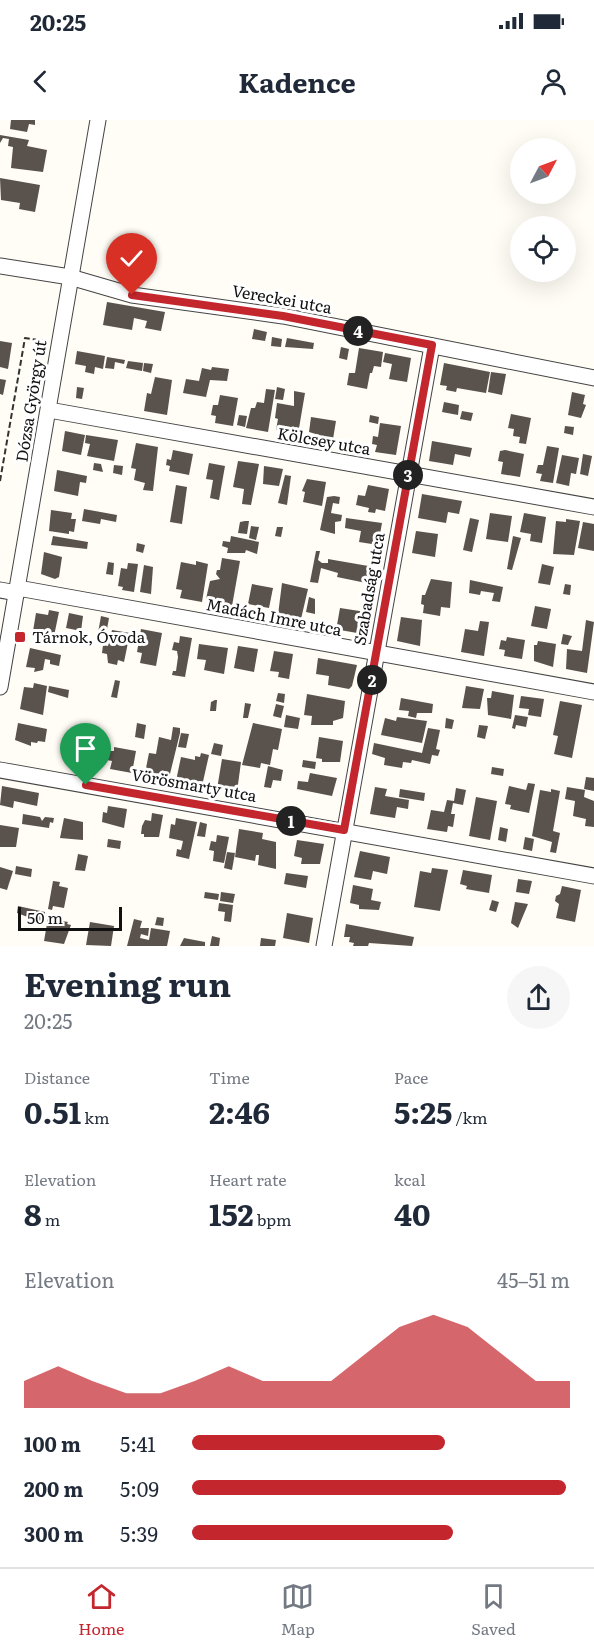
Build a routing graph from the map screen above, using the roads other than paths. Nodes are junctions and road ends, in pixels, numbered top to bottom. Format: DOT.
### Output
graph roads {
  1 [pos="98,120"];
  2 [pos="0,266"];
  3 [pos="70,278"];
  4 [pos="432,345"];
  5 [pos="594,378"];
  6 [pos="49,410"];
  7 [pos="408,474"];
  8 [pos="594,507"];
  9 [pos="0,590"];
  10 [pos="17,590"];
  11 [pos="376,654"];
  12 [pos="0,687"];
  13 [pos="594,692"];
  14 [pos="0,770"];
  15 [pos="344,830"];
  16 [pos="594,876"];
  17 [pos="324,946"];
  1 -- 3 [label="street, Dózsa György út"];
  2 -- 3 [label="street, Vereckei utca"];
  3 -- 4 [label="street, Vereckei utca"];
  3 -- 6 [label="street, Dózsa György út"];
  4 -- 5 [label="street, Vereckei utca"];
  4 -- 7 [label="street, Szabadság utca"];
  6 -- 7 [label="street, Kölcsey utca"];
  6 -- 10 [label="street, Dózsa György út"];
  7 -- 8 [label="street, Kölcsey utca"];
  7 -- 11 [label="street, Szabadság utca"];
  9 -- 10 [label="street, Madách Imre utca"];
  10 -- 11 [label="street, Madách Imre utca"];
  10 -- 12 [label="street, Dózsa György út"];
  11 -- 13 [label="street, Madách Imre utca"];
  11 -- 15 [label="street, Szabadság utca"];
  14 -- 15 [label="street, Vörösmarty utca"];
  15 -- 16 [label="street, Vörösmarty utca"];
  15 -- 17 [label="street, Szabadság utca"];
}
